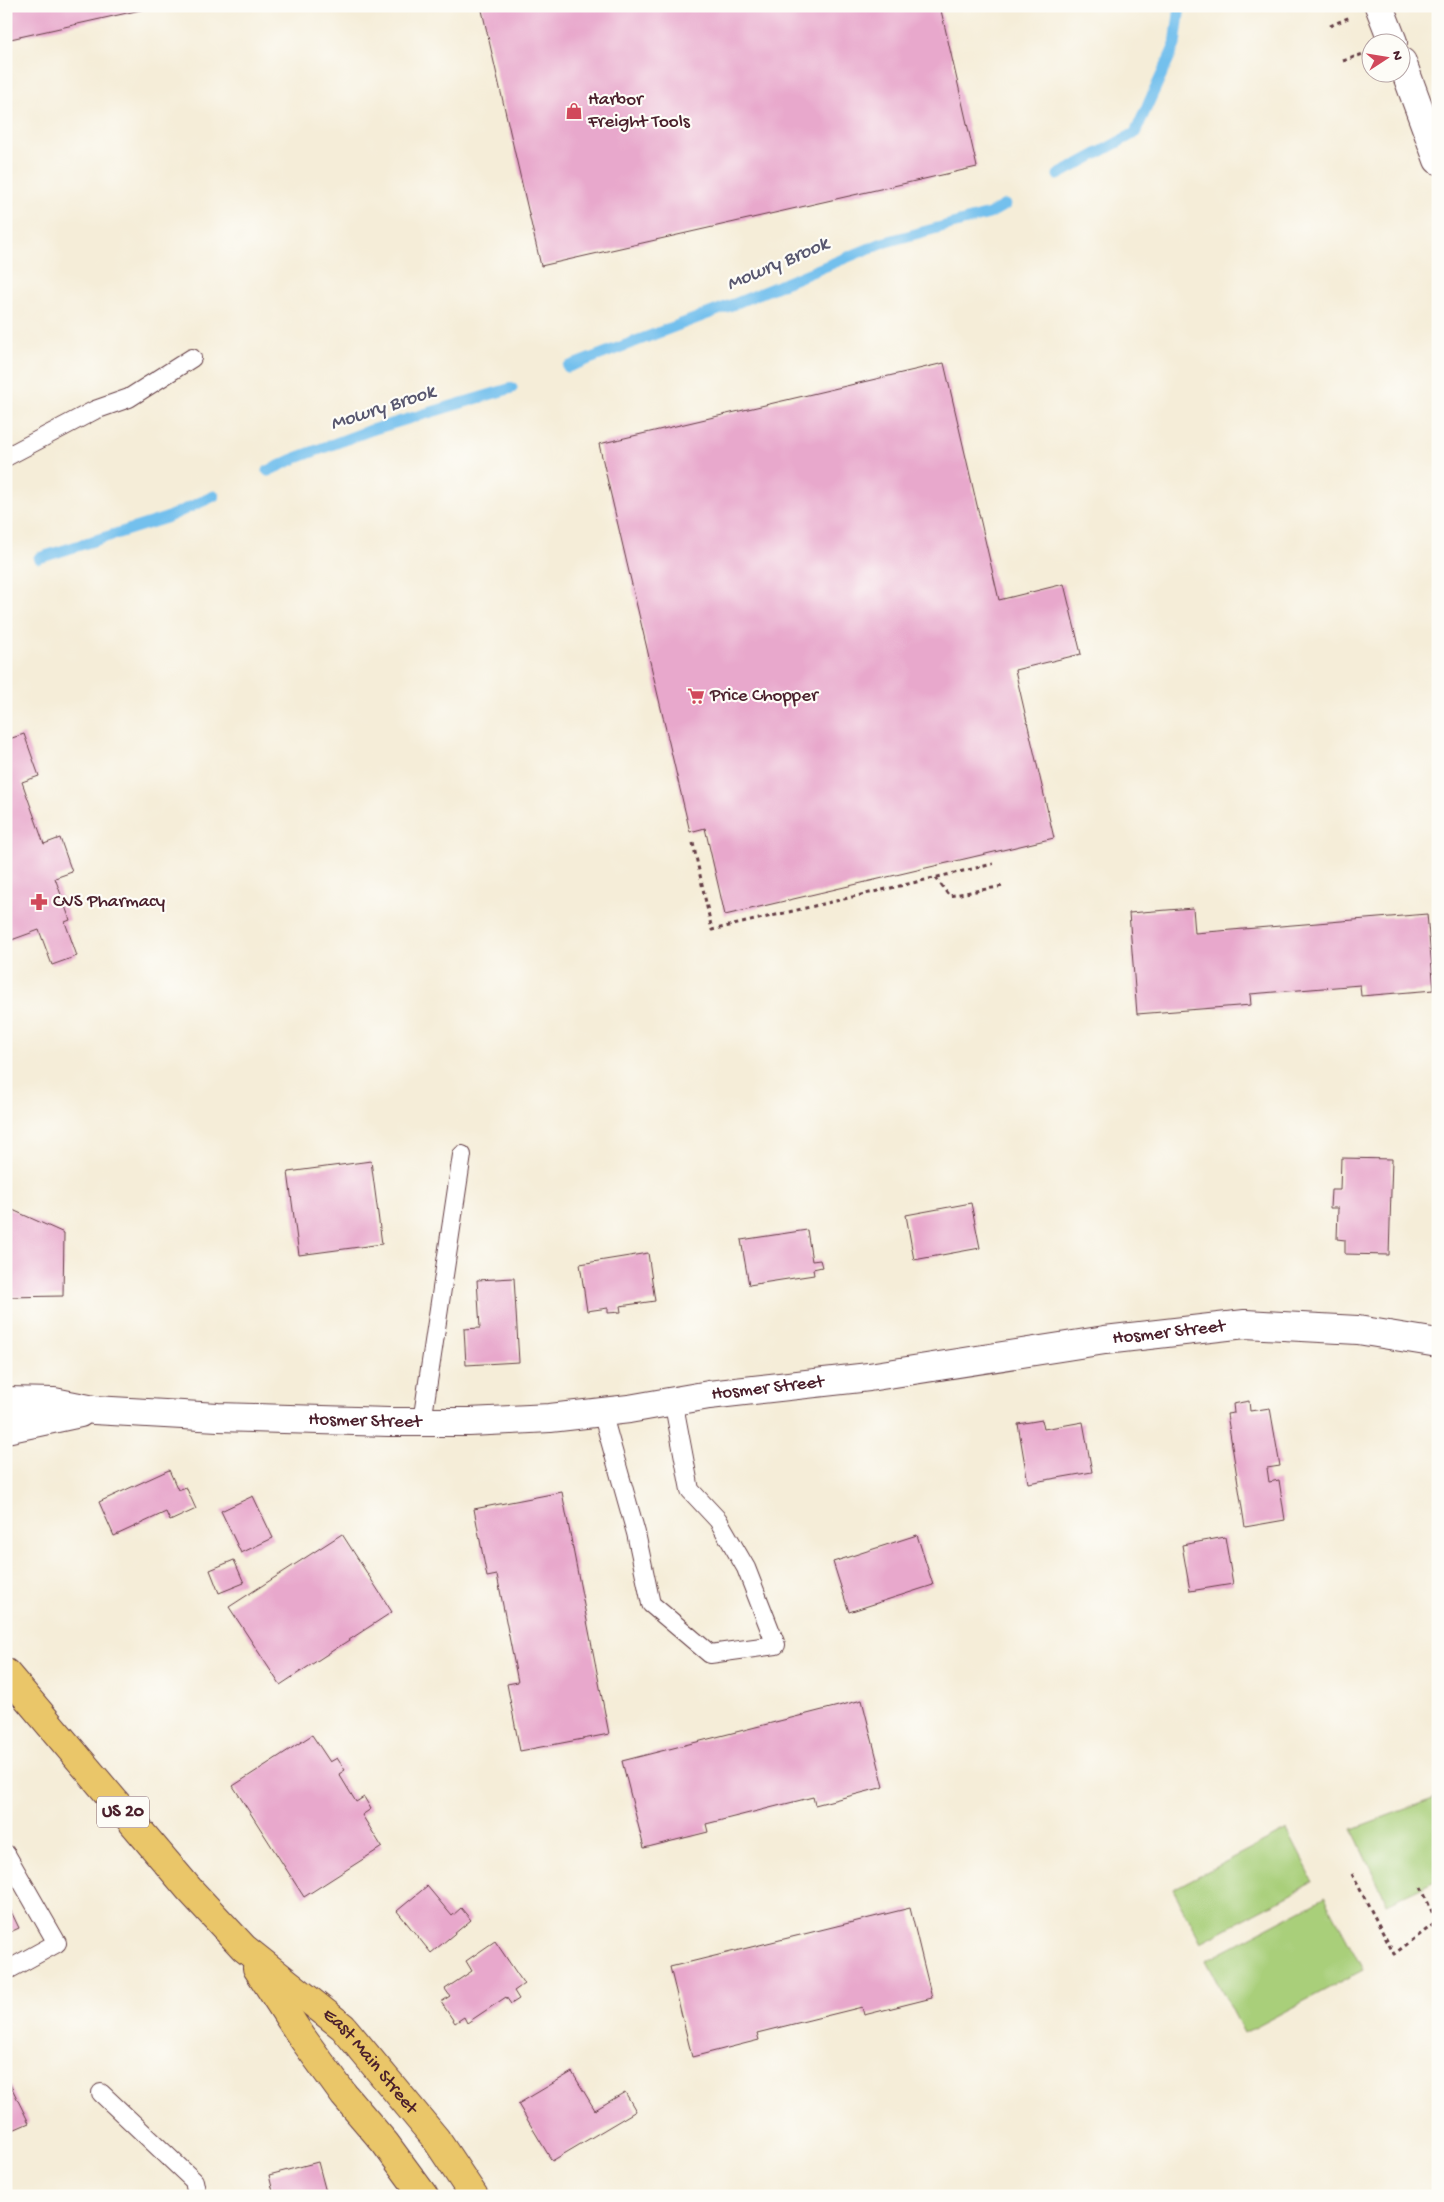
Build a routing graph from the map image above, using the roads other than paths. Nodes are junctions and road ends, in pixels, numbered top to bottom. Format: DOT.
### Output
graph roads {
  1 [pos="1378,6"];
  2 [pos="1389,32"];
  3 [pos="1409,82"];
  4 [pos="1438,160"];
  5 [pos="192,358"];
  6 [pos="6,458"];
  7 [pos="462,1155"];
  8 [pos="1438,1343"];
  9 [pos="673,1400"];
  10 [pos="6,1401"];
  11 [pos="94,1410"];
  12 [pos="602,1412"];
  13 [pos="422,1422"];
  14 [pos="6,1429"];
  15 [pos="9,1674"];
  16 [pos="6,1854"];
  17 [pos="244,1948"];
  18 [pos="6,1971"];
  19 [pos="101,2093"];
  20 [pos="198,2196"];
  21 [pos="424,2196"];
  22 [pos="474,2196"];
  1 -- 2 [label="street"];
  3 -- 4 [label="street"];
  5 -- 6 [label="lane"];
  7 -- 13 [label="lane"];
  8 -- 9 [label="street, Hosmer Street"];
  9 -- 12 [label="street, Hosmer Street"];
  9 -- 12 [label="lane"];
  10 -- 11 [label="street, Hosmer Street"];
  11 -- 13 [label="street, Hosmer Street"];
  11 -- 14 [label="street, Hosmer Street"];
  12 -- 13 [label="street, Hosmer Street"];
  15 -- 17 [label="main road, East Main Street / US 20"];
  16 -- 18 [label="lane"];
  17 -- 21 [label="main road, East Main Street / US 20"];
  17 -- 22 [label="main road, East Main Street / US 20"];
  19 -- 20 [label="lane"];
}
